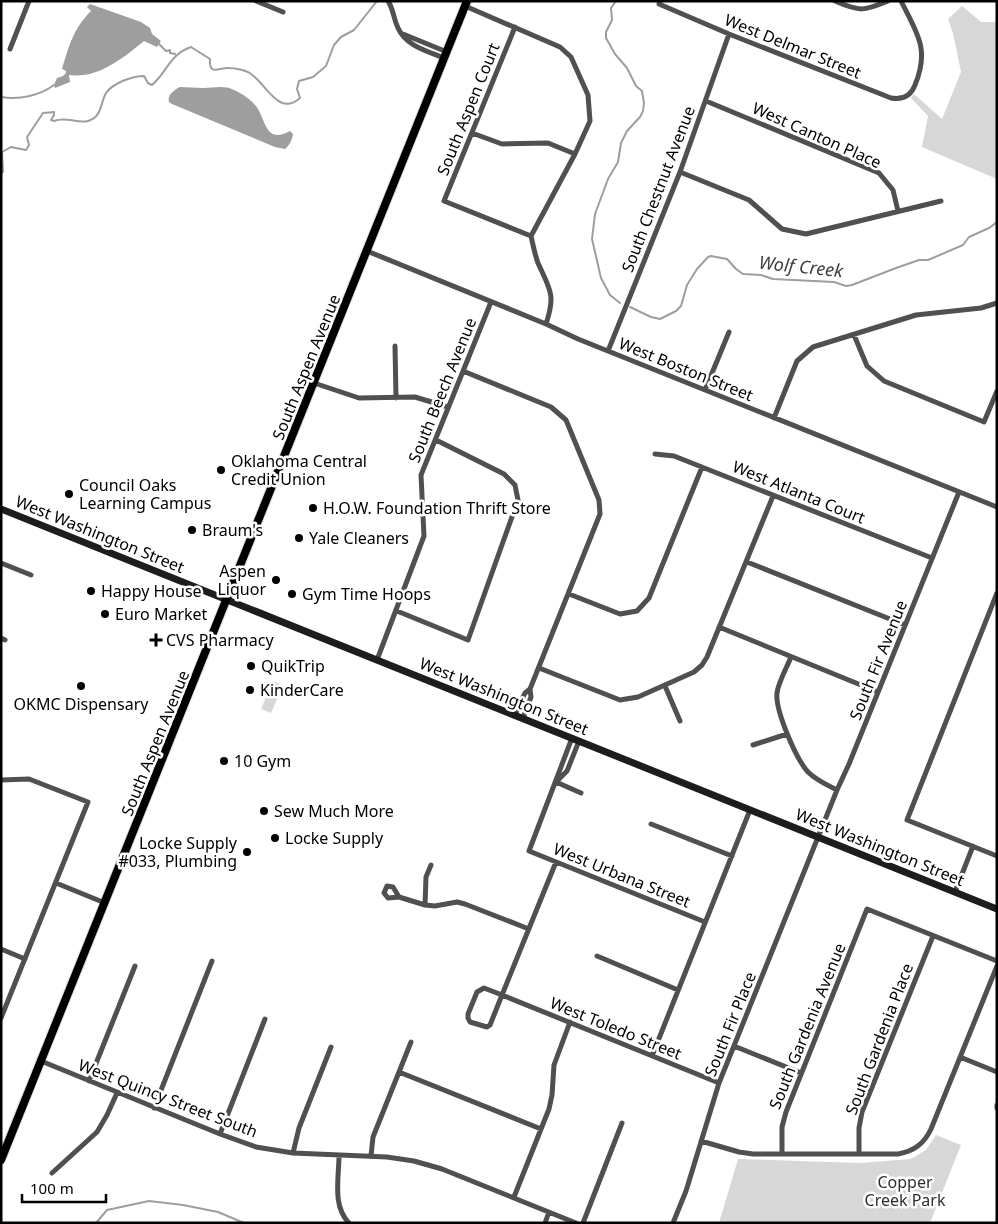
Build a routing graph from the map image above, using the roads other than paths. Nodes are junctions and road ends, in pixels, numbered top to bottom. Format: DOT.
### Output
graph roads {
  1 [pos="29,1"];
  2 [pos="256,1"];
  3 [pos="388,1"];
  4 [pos="835,1"];
  5 [pos="888,1"];
  6 [pos="901,1"];
  7 [pos="659,3"];
  8 [pos="466,4"];
  9 [pos="283,12"];
  10 [pos="515,27"];
  11 [pos="729,34"];
  12 [pos="10,49"];
  13 [pos="446,55"];
  14 [pos="706,101"];
  15 [pos="472,133"];
  16 [pos="575,154"];
  17 [pos="680,172"];
  18 [pos="941,201"];
  19 [pos="898,211"];
  20 [pos="531,236"];
  21 [pos="367,251"];
  22 [pos="491,302"];
  23 [pos="997,303"];
  24 [pos="546,324"];
  25 [pos="729,332"];
  26 [pos="854,335"];
  27 [pos="395,346"];
  28 [pos="608,351"];
  29 [pos="463,370"];
  30 [pos="314,383"];
  31 [pos="705,390"];
  32 [pos="997,391"];
  33 [pos="396,398"];
  34 [pos="448,407"];
  35 [pos="774,418"];
  36 [pos="436,440"];
  37 [pos="655,454"];
  38 [pos="702,467"];
  39 [pos="959,492"];
  40 [pos="773,496"];
  41 [pos="997,507"];
  42 [pos="1,509"];
  43 [pos="932,558"];
  44 [pos="747,562"];
  45 [pos="1,563"];
  46 [pos="31,575"];
  47 [pos="997,593"];
  48 [pos="569,594"];
  49 [pos="227,600"];
  50 [pos="397,610"];
  51 [pos="905,625"];
  52 [pos="719,627"];
  53 [pos="791,657"];
  54 [pos="377,660"];
  55 [pos="539,668"];
  56 [pos="665,686"];
  57 [pos="530,689"];
  58 [pos="878,692"];
  59 [pos="515,715"];
  60 [pos="523,718"];
  61 [pos="680,721"];
  62 [pos="787,734"];
  63 [pos="575,740"];
  64 [pos="753,745"];
  65 [pos="1,780"];
  66 [pos="556,782"];
  67 [pos="837,790"];
  68 [pos="581,793"];
  69 [pos="750,810"];
  70 [pos="651,824"];
  71 [pos="818,837"];
  72 [pos="973,846"];
  73 [pos="732,856"];
  74 [pos="997,856"];
  75 [pos="556,862"];
  76 [pos="431,865"];
  77 [pos="56,883"];
  78 [pos="955,892"];
  79 [pos="399,897"];
  80 [pos="105,903"];
  81 [pos="425,905"];
  82 [pos="997,909"];
  83 [pos="705,922"];
  84 [pos="529,929"];
  85 [pos="934,936"];
  86 [pos="1,949"];
  87 [pos="597,956"];
  88 [pos="25,959"];
  89 [pos="212,961"];
  90 [pos="997,961"];
  91 [pos="135,966"];
  92 [pos="997,966"];
  93 [pos="678,990"];
  94 [pos="502,995"];
  95 [pos="1,1018"];
  96 [pos="265,1019"];
  97 [pos="570,1022"];
  98 [pos="411,1042"];
  99 [pos="734,1046"];
  100 [pos="331,1047"];
  101 [pos="652,1056"];
  102 [pos="960,1057"];
  103 [pos="41,1061"];
  104 [pos="398,1072"];
  105 [pos="997,1072"];
  106 [pos="801,1073"];
  107 [pos="89,1081"];
  108 [pos="719,1083"];
  109 [pos="117,1092"];
  110 [pos="154,1108"];
  111 [pos="622,1123"];
  112 [pos="541,1129"];
  113 [pos="220,1134"];
  114 [pos="701,1141"];
  115 [pos="293,1154"];
  116 [pos="782,1154"];
  117 [pos="859,1154"];
  118 [pos="339,1155"];
  119 [pos="371,1156"];
  120 [pos="1,1160"];
  121 [pos="52,1173"];
  122 [pos="514,1197"];
  123 [pos="549,1212"];
  124 [pos="349,1223"];
  125 [pos="545,1223"];
  126 [pos="576,1223"];
  127 [pos="583,1223"];
  128 [pos="673,1223"];
  1 -- 12 [label="street"];
  2 -- 9 [label="street"];
  3 -- 13 [label="street"];
  4 -- 5 [label="street"];
  6 -- 11 [label="street, West Delmar Street"];
  7 -- 11 [label="street, West Delmar Street"];
  8 -- 10 [label="street"];
  8 -- 13 [label="main road, South Aspen Avenue"];
  10 -- 15 [label="street, South Aspen Court"];
  10 -- 16 [label="street"];
  11 -- 14 [label="street, South Chestnut Avenue"];
  13 -- 21 [label="main road, South Aspen Avenue"];
  14 -- 17 [label="street, South Chestnut Avenue"];
  14 -- 19 [label="street, West Canton Place"];
  15 -- 16 [label="street"];
  15 -- 20 [label="street, South Aspen Court"];
  16 -- 20 [label="street"];
  17 -- 19 [label="street"];
  17 -- 28 [label="street, South Chestnut Avenue"];
  18 -- 19 [label="street"];
  20 -- 24 [label="street"];
  21 -- 22 [label="street, West Boston Street"];
  21 -- 30 [label="main road, South Aspen Avenue"];
  22 -- 24 [label="street, West Boston Street"];
  22 -- 29 [label="street, South Beech Avenue"];
  23 -- 26 [label="street"];
  24 -- 28 [label="street, West Boston Street"];
  25 -- 31 [label="street"];
  26 -- 32 [label="street"];
  26 -- 35 [label="street"];
  27 -- 33 [label="street"];
  28 -- 31 [label="street, West Boston Street"];
  29 -- 34 [label="street, South Beech Avenue"];
  29 -- 48 [label="street"];
  30 -- 33 [label="street"];
  30 -- 49 [label="main road, South Aspen Avenue"];
  31 -- 35 [label="street, West Boston Street"];
  33 -- 34 [label="street"];
  34 -- 36 [label="street, South Beech Avenue"];
  35 -- 39 [label="street, West Boston Street"];
  36 -- 50 [label="street, South Beech Avenue"];
  36 -- 50 [label="street"];
  37 -- 38 [label="street, West Atlanta Court"];
  38 -- 40 [label="street, West Atlanta Court"];
  38 -- 48 [label="street"];
  39 -- 41 [label="street, West Boston Street"];
  39 -- 43 [label="street, South Fir Avenue"];
  40 -- 43 [label="street, West Atlanta Court"];
  40 -- 44 [label="street"];
  42 -- 49 [label="main road, West Washington Street"];
  43 -- 51 [label="street, South Fir Avenue"];
  44 -- 51 [label="street"];
  44 -- 52 [label="street"];
  45 -- 46 [label="street"];
  47 -- 72 [label="street"];
  48 -- 55 [label="street"];
  49 -- 54 [label="main road, West Washington Street"];
  49 -- 80 [label="main road, South Aspen Avenue"];
  50 -- 54 [label="street, South Beech Avenue"];
  51 -- 58 [label="street, South Fir Avenue"];
  52 -- 53 [label="street"];
  52 -- 56 [label="street"];
  53 -- 58 [label="street"];
  53 -- 62 [label="street"];
  54 -- 59 [label="main road, West Washington Street"];
  55 -- 56 [label="street"];
  55 -- 57 [label="street"];
  56 -- 61 [label="street"];
  57 -- 59 [label="street"];
  57 -- 60 [label="street"];
  58 -- 67 [label="street, South Fir Avenue"];
  59 -- 60 [label="main road, West Washington Street"];
  60 -- 63 [label="main road, West Washington Street"];
  62 -- 64 [label="street"];
  62 -- 67 [label="street"];
  63 -- 66 [label="street"];
  63 -- 69 [label="main road, West Washington Street"];
  65 -- 77 [label="street"];
  66 -- 68 [label="street"];
  66 -- 75 [label="street, West Urbana Street"];
  67 -- 71 [label="street, South Fir Avenue"];
  69 -- 71 [label="main road, West Washington Street"];
  69 -- 73 [label="street"];
  70 -- 73 [label="street"];
  71 -- 78 [label="main road, West Washington Street"];
  71 -- 99 [label="street, South Fir Place"];
  72 -- 74 [label="street"];
  72 -- 78 [label="street"];
  73 -- 83 [label="street"];
  75 -- 83 [label="street, West Urbana Street"];
  75 -- 84 [label="street"];
  76 -- 81 [label="street"];
  77 -- 80 [label="street"];
  77 -- 88 [label="street"];
  78 -- 82 [label="main road, West Washington Street"];
  79 -- 81 [label="street"];
  80 -- 103 [label="main road, South Aspen Avenue"];
  81 -- 84 [label="street"];
  83 -- 93 [label="street"];
  84 -- 94 [label="street"];
  85 -- 90 [label="street"];
  85 -- 106 [label="street, South Gardenia Avenue"];
  85 -- 117 [label="street, South Gardenia Place"];
  86 -- 88 [label="street"];
  87 -- 93 [label="street"];
  88 -- 95 [label="street"];
  89 -- 110 [label="street"];
  91 -- 107 [label="street"];
  92 -- 102 [label="street"];
  93 -- 101 [label="street"];
  94 -- 94 [label="street"];
  94 -- 97 [label="street, West Toledo Street"];
  96 -- 113 [label="street"];
  97 -- 101 [label="street, West Toledo Street"];
  97 -- 112 [label="street"];
  98 -- 104 [label="street"];
  99 -- 106 [label="street"];
  99 -- 108 [label="street, South Fir Place"];
  100 -- 115 [label="street"];
  101 -- 108 [label="street, West Toledo Street"];
  102 -- 105 [label="street"];
  102 -- 117 [label="street"];
  103 -- 107 [label="street, West Quincy Street South"];
  103 -- 120 [label="main road, South Aspen Avenue"];
  104 -- 112 [label="street"];
  104 -- 119 [label="street"];
  106 -- 116 [label="street, South Gardenia Avenue"];
  107 -- 109 [label="street, West Quincy Street South"];
  108 -- 114 [label="street, South Fir Place"];
  109 -- 110 [label="street, West Quincy Street South"];
  109 -- 121 [label="street"];
  110 -- 113 [label="street, West Quincy Street South"];
  111 -- 127 [label="street"];
  112 -- 122 [label="street"];
  113 -- 115 [label="street, West Quincy Street South"];
  114 -- 116 [label="street"];
  114 -- 128 [label="street, South Fir Place"];
  115 -- 118 [label="street, West Quincy Street South"];
  116 -- 117 [label="street"];
  118 -- 119 [label="street, West Quincy Street South"];
  118 -- 124 [label="street"];
  119 -- 122 [label="street, West Quincy Street South"];
  122 -- 123 [label="street, West Quincy Street South"];
  123 -- 125 [label="street"];
  123 -- 126 [label="street, West Quincy Street South"];
}
